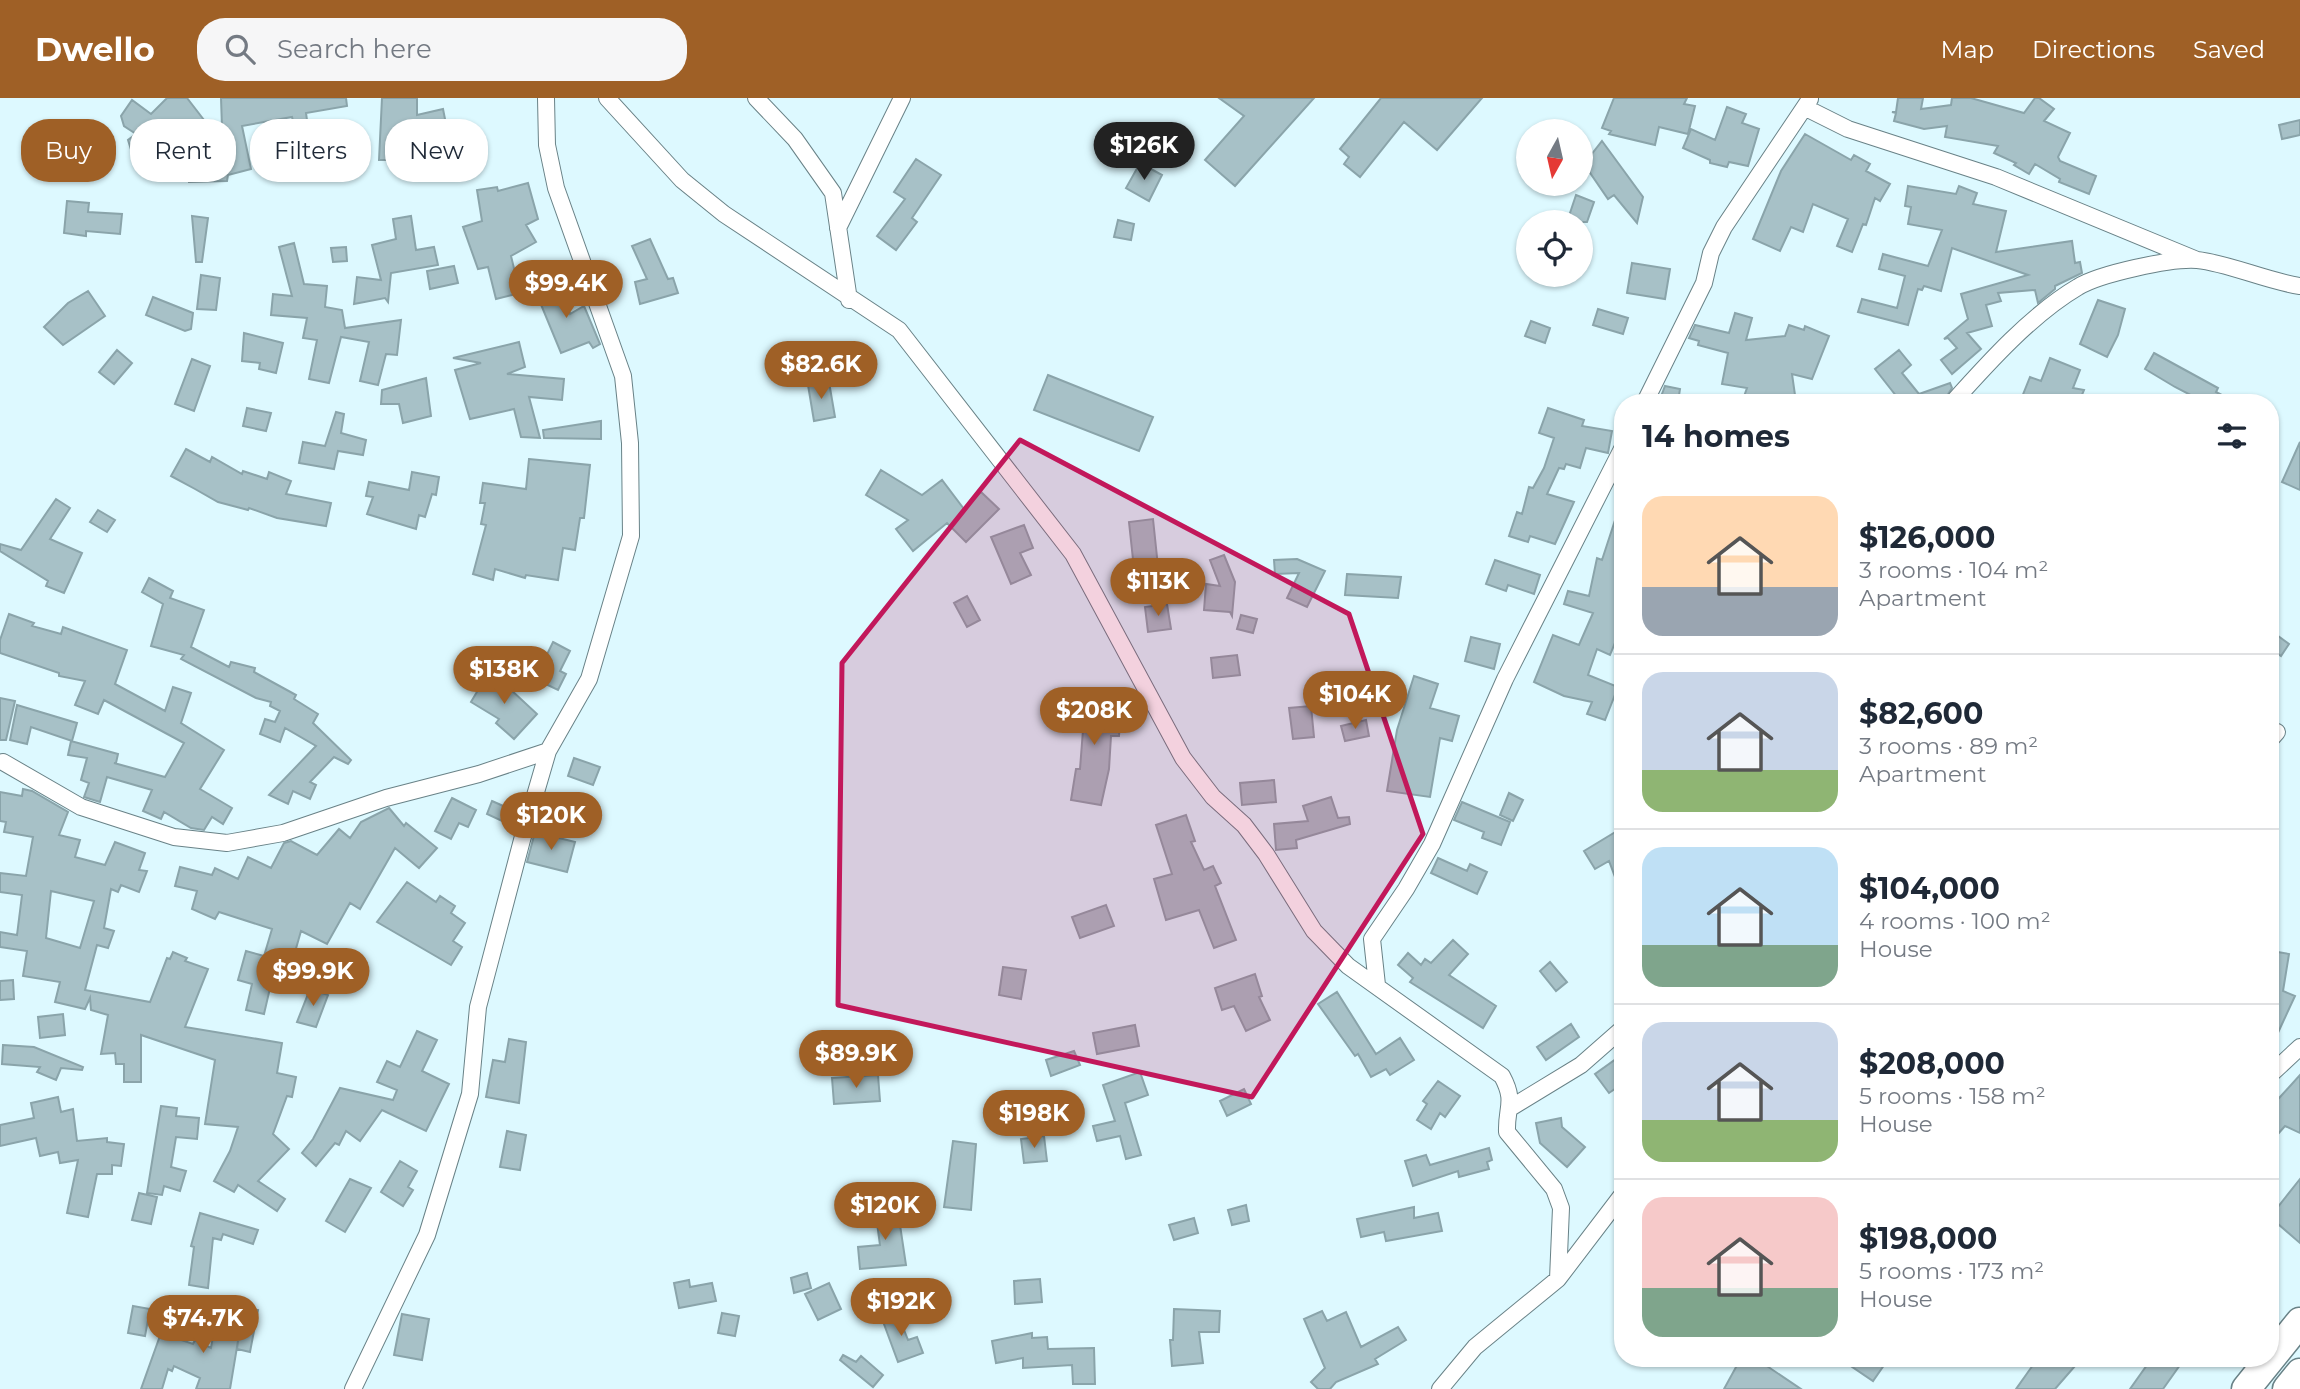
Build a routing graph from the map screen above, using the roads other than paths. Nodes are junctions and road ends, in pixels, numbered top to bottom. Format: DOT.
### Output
graph roads {
  1 [pos="546,98"];
  2 [pos="607,98"];
  3 [pos="756,98"];
  4 [pos="902,98"];
  5 [pos="1808,103"];
  6 [pos="838,228"];
  7 [pos="2197,260"];
  8 [pos="2300,286"];
  9 [pos="849,300"];
  10 [pos="1649,394"];
  11 [pos="1961,394"];
  12 [pos="1614,465"];
  13 [pos="548,751"];
  14 [pos="3,762"];
  15 [pos="1377,985"];
  16 [pos="1614,1036"];
  17 [pos="2300,1047"];
  18 [pos="2279,1067"];
  19 [pos="1512,1107"];
  20 [pos="1614,1206"];
  21 [pos="1558,1279"];
  22 [pos="2300,1322"];
  23 [pos="2279,1348"];
  24 [pos="2264,1367"];
  25 [pos="2300,1373"];
  26 [pos="353,1389"];
  27 [pos="1440,1389"];
  28 [pos="2246,1389"];
  29 [pos="2287,1389"];
  1 -- 13 [label="street"];
  2 -- 9 [label="street"];
  3 -- 6 [label="street"];
  4 -- 6 [label="street"];
  5 -- 7 [label="street"];
  5 -- 10 [label="street"];
  6 -- 9 [label="street"];
  7 -- 8 [label="street"];
  7 -- 11 [label="street"];
  9 -- 15 [label="street"];
  12 -- 15 [label="street"];
  13 -- 14 [label="street"];
  13 -- 26 [label="street"];
  15 -- 19 [label="street"];
  16 -- 19 [label="street"];
  17 -- 18 [label="street"];
  19 -- 21 [label="street"];
  20 -- 21 [label="street"];
  21 -- 27 [label="street"];
  22 -- 23 [label="highway"];
  24 -- 28 [label="highway"];
  25 -- 29 [label="highway"];
}
